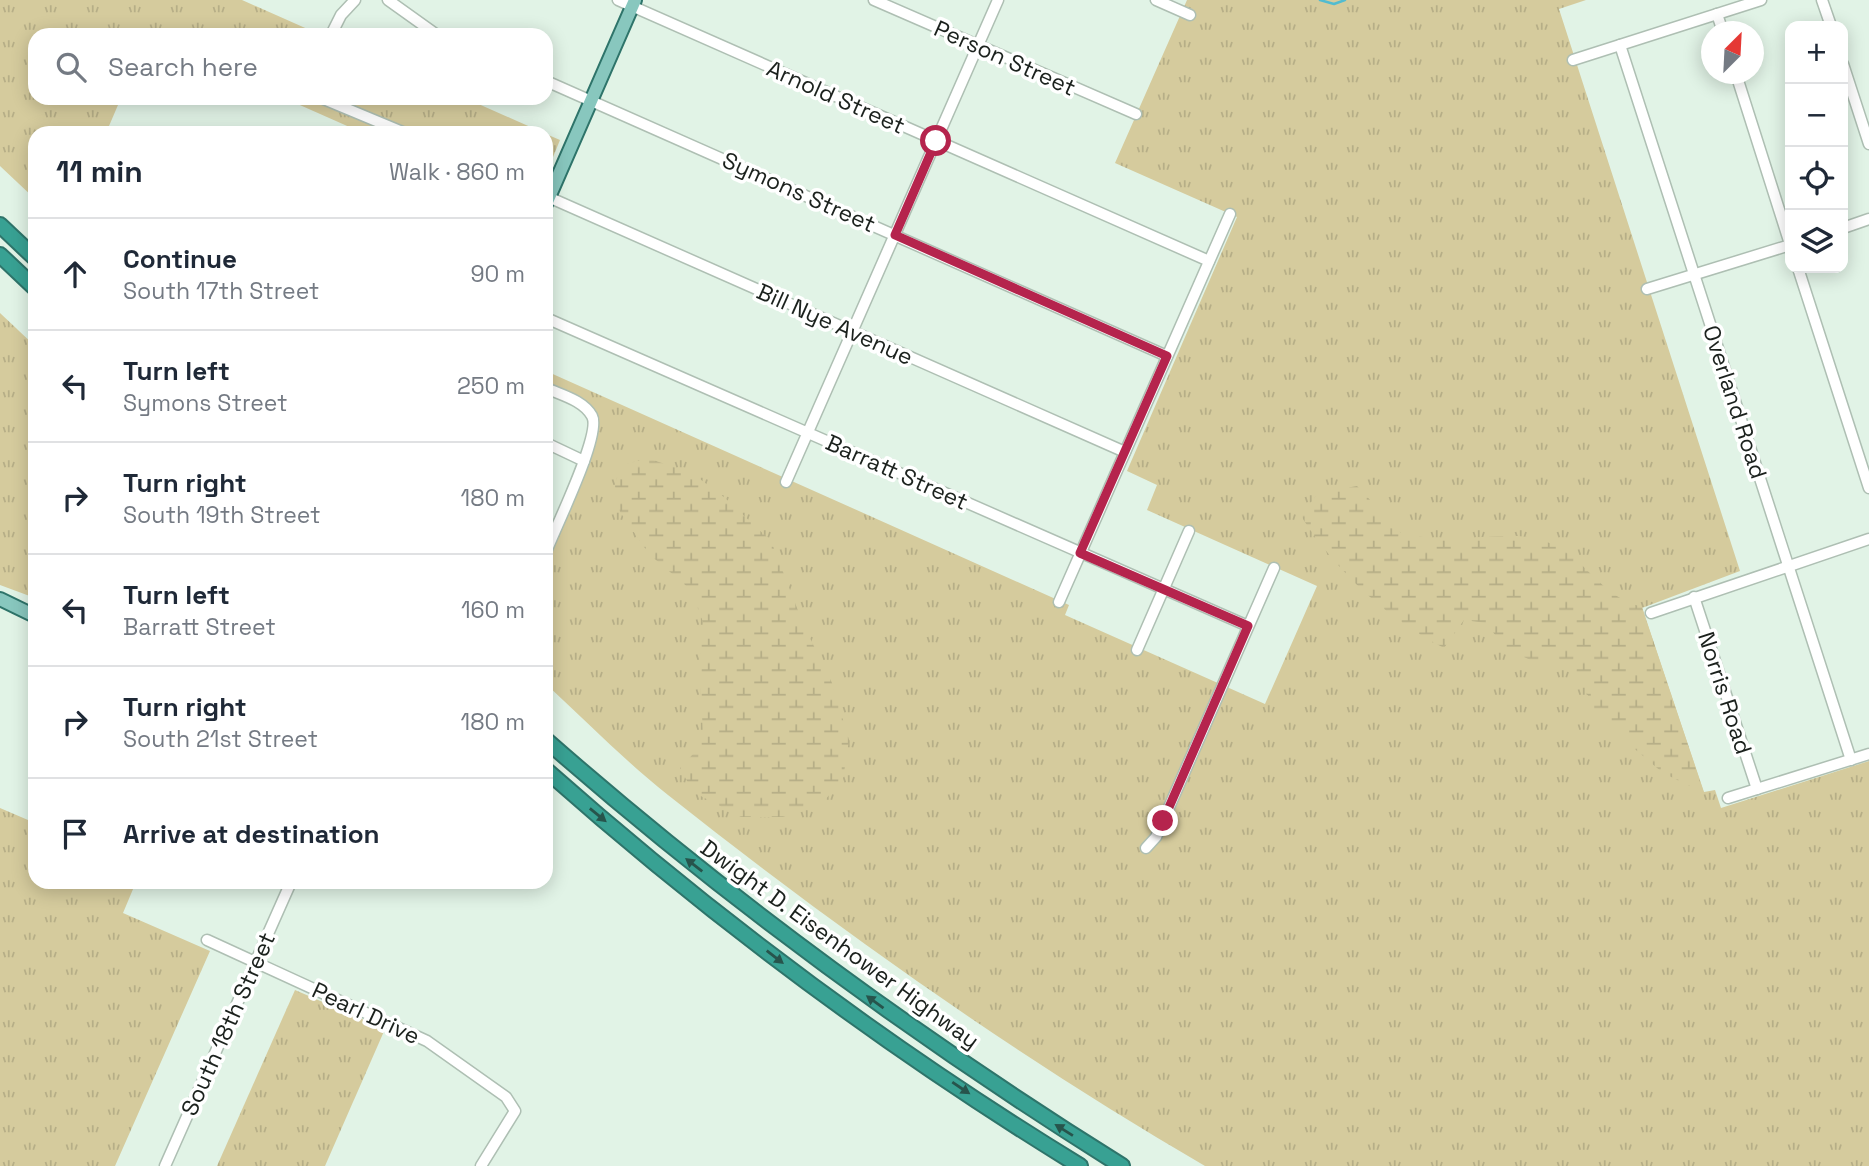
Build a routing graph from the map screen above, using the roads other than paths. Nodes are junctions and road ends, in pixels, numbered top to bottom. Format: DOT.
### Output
graph roads {
  1 [pos="355,0"];
  2 [pos="388,0"];
  3 [pos="618,0"];
  4 [pos="874,0"];
  5 [pos="998,0"];
  6 [pos="1156,0"];
  7 [pos="1761,0"];
  8 [pos="1822,0"];
  9 [pos="634,3"];
  10 [pos="1717,14"];
  11 [pos="1190,15"];
  12 [pos="1719,21"];
  13 [pos="1828,21"];
  14 [pos="334,28"];
  15 [pos="427,28"];
  16 [pos="1620,45"];
  17 [pos="978,46"];
  18 [pos="1573,60"];
  19 [pos="1848,79"];
  20 [pos="1739,84"];
  21 [pos="553,85"];
  22 [pos="591,101"];
  23 [pos="338,105"];
  24 [pos="1136,114"];
  25 [pos="388,126"];
  26 [pos="936,141"];
  27 [pos="1869,144"];
  28 [pos="553,186"];
  29 [pos="553,202"];
  30 [pos="1230,215"];
  31 [pos="1869,219"];
  32 [pos="0,225"];
  33 [pos="1848,226"];
  34 [pos="1785,228"];
  35 [pos="895,235"];
  36 [pos="1785,246"];
  37 [pos="28,251"];
  38 [pos="0,255"];
  39 [pos="1209,261"];
  40 [pos="1800,273"];
  41 [pos="1694,275"];
  42 [pos="28,281"];
  43 [pos="1647,289"];
  44 [pos="553,321"];
  45 [pos="852,332"];
  46 [pos="1167,356"];
  47 [pos="553,391"];
  48 [pos="808,433"];
  49 [pos="553,446"];
  50 [pos="1125,452"];
  51 [pos="584,461"];
  52 [pos="786,482"];
  53 [pos="1869,488"];
  54 [pos="1189,531"];
  55 [pos="553,534"];
  56 [pos="1869,538"];
  57 [pos="1080,553"];
  58 [pos="1787,565"];
  59 [pos="1274,568"];
  60 [pos="1164,589"];
  61 [pos="1694,597"];
  62 [pos="0,599"];
  63 [pos="1059,602"];
  64 [pos="28,613"];
  65 [pos="1651,613"];
  66 [pos="1248,626"];
  67 [pos="1137,650"];
  68 [pos="553,746"];
  69 [pos="1869,754"];
  70 [pos="1851,760"];
  71 [pos="553,777"];
  72 [pos="1757,789"];
  73 [pos="1728,798"];
  74 [pos="1146,848"];
  75 [pos="288,889"];
  76 [pos="206,940"];
  77 [pos="256,962"];
  78 [pos="165,1166"];
  79 [pos="481,1166"];
  80 [pos="1080,1166"];
  81 [pos="1122,1166"];
  1 -- 14 [label="street"];
  2 -- 15 [label="street"];
  3 -- 9 [label="street, Arnold Street"];
  4 -- 17 [label="street, Person Street"];
  5 -- 17 [label="street"];
  6 -- 11 [label="street"];
  7 -- 10 [label="street"];
  8 -- 13 [label="street"];
  9 -- 22 [label="main road"];
  9 -- 26 [label="street, Arnold Street"];
  10 -- 12 [label="street"];
  10 -- 16 [label="street"];
  16 -- 18 [label="street"];
  16 -- 41 [label="street, Overland Road"];
  17 -- 24 [label="street, Person Street"];
  17 -- 26 [label="street"];
  19 -- 27 [label="street"];
  20 -- 34 [label="street"];
  21 -- 22 [label="street, Symons Street"];
  22 -- 28 [label="main road"];
  22 -- 35 [label="street, Symons Street"];
  23 -- 25 [label="street"];
  26 -- 35 [label="street"];
  26 -- 39 [label="street, Arnold Street"];
  29 -- 45 [label="street, Bill Nye Avenue"];
  30 -- 39 [label="street"];
  31 -- 33 [label="street"];
  32 -- 37 [label="highway"];
  35 -- 45 [label="street"];
  35 -- 46 [label="street, Symons Street"];
  36 -- 41 [label="street"];
  38 -- 42 [label="highway"];
  39 -- 46 [label="street"];
  40 -- 53 [label="street"];
  41 -- 43 [label="street"];
  41 -- 58 [label="street, Overland Road"];
  44 -- 48 [label="street, Barratt Street"];
  45 -- 48 [label="street"];
  45 -- 50 [label="street, Bill Nye Avenue"];
  46 -- 50 [label="street"];
  47 -- 51 [label="street"];
  48 -- 52 [label="street"];
  48 -- 57 [label="street, Barratt Street"];
  49 -- 51 [label="street"];
  50 -- 57 [label="street"];
  51 -- 55 [label="street"];
  54 -- 60 [label="street"];
  56 -- 58 [label="street"];
  57 -- 60 [label="street, Barratt Street"];
  57 -- 63 [label="street"];
  58 -- 61 [label="street"];
  58 -- 70 [label="street, Overland Road"];
  59 -- 66 [label="street"];
  60 -- 66 [label="street, Barratt Street"];
  60 -- 67 [label="street"];
  61 -- 65 [label="street"];
  61 -- 72 [label="street, Norris Road"];
  62 -- 64 [label="main road"];
  66 -- 74 [label="street"];
  81 -- 68 [label="highway, Dwight D. Eisenhower Highway, one-way"];
  69 -- 70 [label="street"];
  70 -- 72 [label="street"];
  71 -- 80 [label="highway, Dwight D. Eisenhower Highway, one-way"];
  72 -- 73 [label="street"];
  75 -- 77 [label="street, South 18th Street"];
  76 -- 77 [label="street, Pearl Drive"];
  77 -- 78 [label="street, South 18th Street"];
  77 -- 79 [label="street, Pearl Drive"];
}
